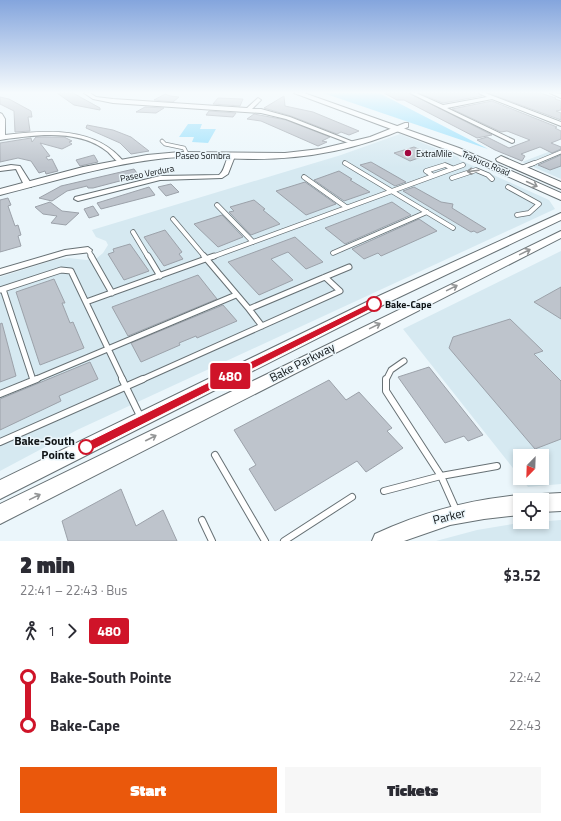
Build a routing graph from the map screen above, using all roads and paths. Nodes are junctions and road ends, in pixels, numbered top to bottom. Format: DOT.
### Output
graph roads {
  1 [pos="2,118"];
  2 [pos="288,118"];
  3 [pos="376,118"];
  4 [pos="379,118"];
  5 [pos="467,118"];
  6 [pos="546,118"];
  7 [pos="561,124"];
  8 [pos="402,127"];
  9 [pos="1,138"];
  10 [pos="512,140"];
  11 [pos="162,141"];
  12 [pos="353,143"];
  13 [pos="456,150"];
  14 [pos="561,152"];
  15 [pos="187,154"];
  16 [pos="232,156"];
  17 [pos="120,162"];
  18 [pos="345,163"];
  19 [pos="463,165"];
  20 [pos="452,168"];
  21 [pos="521,168"];
  22 [pos="0,169"];
  23 [pos="500,169"];
  24 [pos="432,175"];
  25 [pos="304,177"];
  26 [pos="452,178"];
  27 [pos="492,179"];
  28 [pos="28,185"];
  29 [pos="561,186"];
  30 [pos="508,188"];
  31 [pos="391,190"];
  32 [pos="0,192"];
  33 [pos="561,197"];
  34 [pos="78,199"];
  35 [pos="218,205"];
  36 [pos="346,207"];
  37 [pos="427,212"];
  38 [pos="517,215"];
  39 [pos="561,216"];
  40 [pos="173,220"];
  41 [pos="453,228"];
  42 [pos="133,232"];
  43 [pos="561,234"];
  44 [pos="253,242"];
  45 [pos="88,250"];
  46 [pos="333,253"];
  47 [pos="206,259"];
  48 [pos="349,267"];
  49 [pos="0,272"];
  50 [pos="160,276"];
  51 [pos="325,277"];
  52 [pos="2,289"];
  53 [pos="112,293"];
  54 [pos="236,295"];
  55 [pos="86,302"];
  56 [pos="249,310"];
  57 [pos="262,326"];
  58 [pos="108,348"];
  59 [pos="404,361"];
  60 [pos="33,380"];
  61 [pos="126,386"];
  62 [pos="0,394"];
  63 [pos="142,420"];
  64 [pos="0,442"];
  65 [pos="215,455"];
  66 [pos="497,466"];
  67 [pos="441,476"];
  68 [pos="0,490"];
  69 [pos="384,491"];
  70 [pos="352,497"];
  71 [pos="561,502"];
  72 [pos="549,503"];
  73 [pos="513,506"];
  74 [pos="458,513"];
  75 [pos="0,514"];
  76 [pos="202,520"];
  77 [pos="212,541"];
  78 [pos="265,541"];
  79 [pos="284,541"];
  80 [pos="382,541"];
  1 -- 9 [label="street"];
  2 -- 12 [label="street"];
  3 -- 8 [label="main road, Trabuco Road"];
  4 -- 8 [label="main road, Trabuco Road"];
  5 -- 10 [label="street"];
  6 -- 7 [label="street"];
  8 -- 12 [label="main road, Paseo Sombra"];
  8 -- 13 [label="main road, Trabuco Road"];
  8 -- 21 [label="main road, Trabuco Road"];
  9 -- 17 [label="street"];
  11 -- 15 [label="lane"];
  12 -- 16 [label="main road, Paseo Sombra"];
  13 -- 19 [label="main road"];
  13 -- 23 [label="main road, Trabuco Road"];
  14 -- 21 [label="lane"];
  15 -- 16 [label="main road, Paseo Sombra"];
  15 -- 17 [label="main road, Paseo Sombra"];
  16 -- 34 [label="street, Paseo Verdura"];
  17 -- 28 [label="main road, Paseo Sombra"];
  18 -- 31 [label="lane"];
  19 -- 20 [label="lane"];
  19 -- 23 [label="main road"];
  20 -- 24 [label="lane"];
  20 -- 24 [label="lane"];
  21 -- 29 [label="main road, Trabuco Road"];
  22 -- 28 [label="street"];
  23 -- 33 [label="main road, Trabuco Road, one-way"];
  24 -- 31 [label="lane"];
  25 -- 36 [label="lane"];
  27 -- 26 [label="lane, one-way"];
  28 -- 32 [label="main road, Paseo Sombra"];
  30 -- 38 [label="lane"];
  31 -- 36 [label="lane"];
  31 -- 37 [label="lane"];
  35 -- 44 [label="lane"];
  36 -- 44 [label="lane"];
  37 -- 41 [label="lane"];
  37 -- 46 [label="lane"];
  39 -- 63 [label="main road, Bake Parkway"];
  40 -- 47 [label="lane"];
  42 -- 50 [label="lane"];
  75 -- 43 [label="main road, Bake Parkway, one-way"];
  44 -- 47 [label="lane"];
  45 -- 49 [label="street"];
  45 -- 53 [label="lane"];
  47 -- 50 [label="lane"];
  47 -- 54 [label="lane"];
  48 -- 51 [label="lane"];
  50 -- 53 [label="lane"];
  51 -- 56 [label="lane"];
  51 -- 57 [label="lane"];
  52 -- 55 [label="lane"];
  52 -- 60 [label="lane"];
  53 -- 55 [label="lane"];
  54 -- 56 [label="lane"];
  54 -- 58 [label="lane"];
  55 -- 58 [label="lane"];
  56 -- 57 [label="lane"];
  57 -- 61 [label="lane"];
  58 -- 60 [label="lane"];
  58 -- 61 [label="lane"];
  59 -- 67 [label="lane"];
  60 -- 62 [label="lane"];
  61 -- 63 [label="lane"];
  61 -- 64 [label="lane"];
  63 -- 68 [label="main road, Bake Parkway"];
  65 -- 78 [label="lane"];
  66 -- 67 [label="lane"];
  67 -- 69 [label="lane"];
  67 -- 74 [label="lane"];
  70 -- 79 [label="lane"];
  71 -- 72 [label="main road"];
  73 -- 74 [label="main road, Parker"];
  74 -- 80 [label="main road, Parker"];
  76 -- 77 [label="lane"];
}
